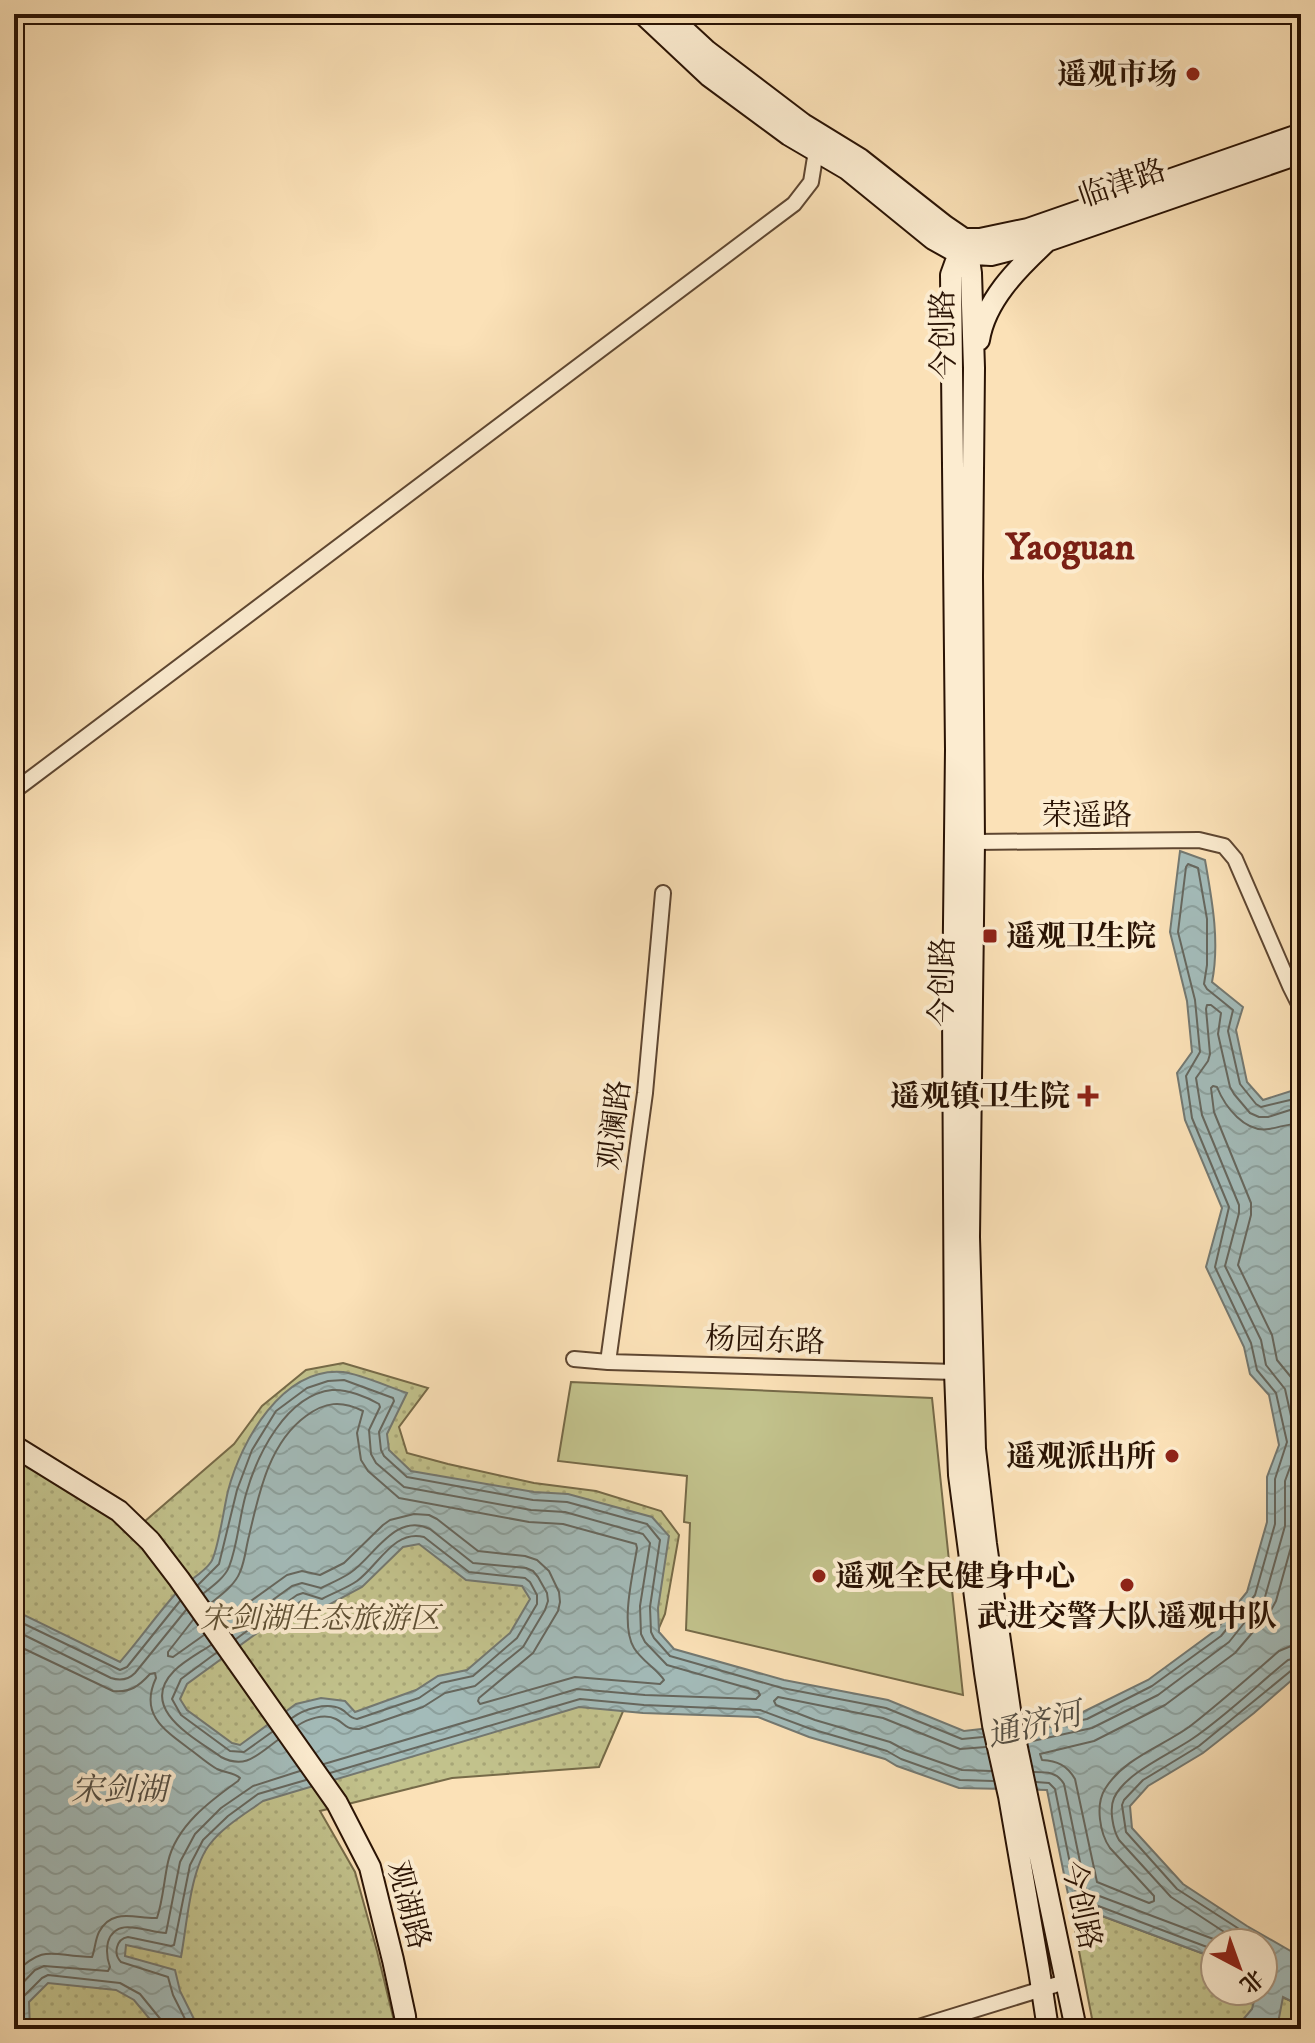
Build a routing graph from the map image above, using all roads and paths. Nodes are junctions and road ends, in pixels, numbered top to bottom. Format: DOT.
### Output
graph roads {
  1 [pos="643,14"];
  2 [pos="667,14"];
  3 [pos="1301,134"];
  4 [pos="816,151"];
  5 [pos="1301,153"];
  6 [pos="1049,240"];
  7 [pos="963,248"];
  8 [pos="974,368"];
  9 [pos="14,791"];
  10 [pos="974,842"];
  11 [pos="663,893"];
  12 [pos="1301,1008"];
  13 [pos="574,1359"];
  14 [pos="608,1362"];
  15 [pos="955,1372"];
  16 [pos="14,1446"];
  17 [pos="1003,1725"];
  18 [pos="1018,1795"];
  19 [pos="1068,1981"];
  20 [pos="1042,1988"];
  21 [pos="406,2029"];
  22 [pos="912,2029"];
  23 [pos="1048,2029"];
  24 [pos="1076,2029"];
  1 -- 4 [label="main road, 今创路"];
  2 -- 7 [label="main road"];
  3 -- 7 [label="main road, 临津路"];
  4 -- 7 [label="main road, 今创路"];
  4 -- 9 [label="street"];
  5 -- 6 [label="main road, 临津路"];
  6 -- 7 [label="main road, 临津路"];
  6 -- 8 [label="main road"];
  7 -- 8 [label="main road, 今创路"];
  7 -- 15 [label="main road, 今创路"];
  8 -- 10 [label="main road, 今创路"];
  10 -- 12 [label="street, 荣遥路"];
  10 -- 17 [label="main road, 今创路"];
  11 -- 14 [label="street, 观澜路"];
  13 -- 14 [label="street, 杨园东路"];
  14 -- 15 [label="street, 杨园东路"];
  15 -- 17 [label="main road, 今创路"];
  16 -- 21 [label="main road, 观湖路"];
  17 -- 18 [label="main road"];
  18 -- 19 [label="main road, 今创路"];
  18 -- 20 [label="main road, 今创路"];
  19 -- 20 [label="street"];
  19 -- 24 [label="main road, 今创路"];
  20 -- 22 [label="street"];
  20 -- 23 [label="main road, 今创路"];
}
